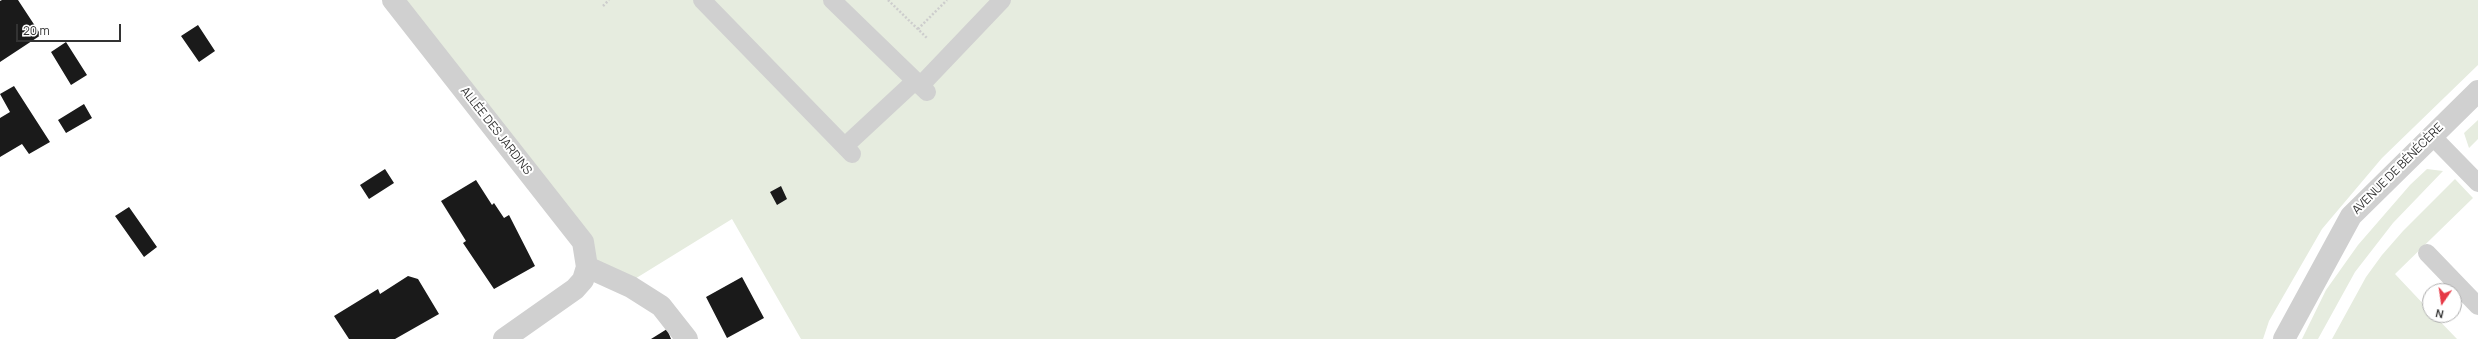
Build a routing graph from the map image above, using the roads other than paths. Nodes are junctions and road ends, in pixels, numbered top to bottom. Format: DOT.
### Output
graph roads {
  1 [pos="393,0"];
  2 [pos="702,0"];
  3 [pos="832,0"];
  4 [pos="1002,0"];
  5 [pos="921,87"];
  6 [pos="2478,91"];
  7 [pos="2431,135"];
  8 [pos="2478,183"];
  9 [pos="2427,253"];
  10 [pos="587,267"];
  11 [pos="2478,306"];
  12 [pos="504,339"];
  13 [pos="687,339"];
  14 [pos="2284,339"];
  1 -- 10 [label="street, ALLÉE DES JARDINS"];
  2 -- 5 [label="lane"];
  3 -- 5 [label="lane"];
  4 -- 5 [label="lane"];
  6 -- 7 [label="street, AVENUE DE BÉNÉCÈRE"];
  7 -- 8 [label="lane"];
  7 -- 14 [label="street, AVENUE DE BÉNÉCÈRE"];
  9 -- 11 [label="lane"];
  10 -- 12 [label="street"];
  10 -- 13 [label="street"];
}
